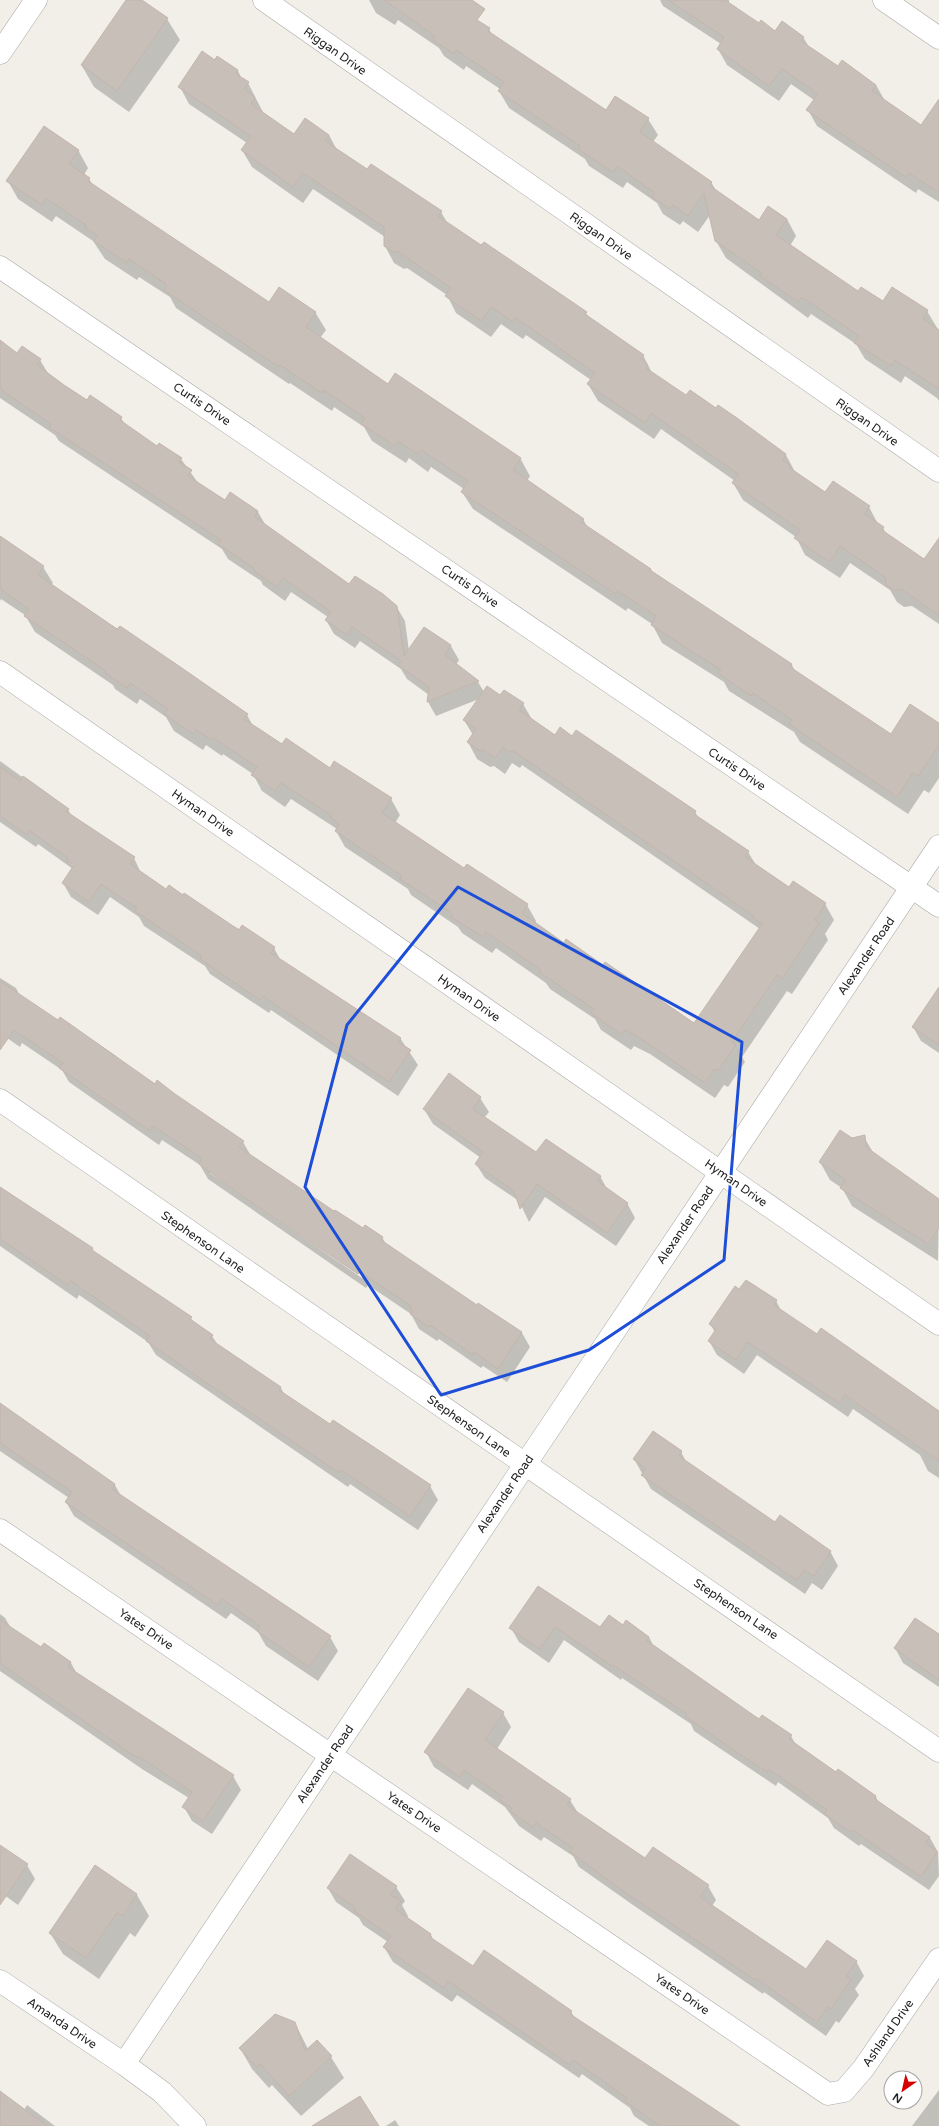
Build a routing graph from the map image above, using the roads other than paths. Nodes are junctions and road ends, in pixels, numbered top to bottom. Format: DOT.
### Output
graph roads {
  1 [pos="36,0"];
  2 [pos="264,0"];
  3 [pos="884,0"];
  4 [pos="939,38"];
  5 [pos="0,53"];
  6 [pos="0,267"];
  7 [pos="939,472"];
  8 [pos="0,672"];
  9 [pos="939,846"];
  10 [pos="912,887"];
  11 [pos="939,906"];
  12 [pos="0,1100"];
  13 [pos="720,1173"];
  14 [pos="939,1324"];
  15 [pos="525,1465"];
  16 [pos="0,1530"];
  17 [pos="939,1751"];
  18 [pos="331,1755"];
  19 [pos="939,1959"];
  20 [pos="0,1981"];
  21 [pos="124,2064"];
  22 [pos="828,2094"];
  23 [pos="195,2126"];
  1 -- 5 [label="street"];
  2 -- 7 [label="street, Riggan Drive"];
  3 -- 4 [label="street"];
  6 -- 10 [label="street, Curtis Drive"];
  8 -- 13 [label="street, Hyman Drive"];
  9 -- 10 [label="street, Alexander Road"];
  10 -- 11 [label="street, Curtis Drive"];
  10 -- 13 [label="street, Alexander Road"];
  12 -- 15 [label="street, Stephenson Lane"];
  13 -- 14 [label="street, Hyman Drive"];
  13 -- 15 [label="street, Alexander Road"];
  15 -- 17 [label="street, Stephenson Lane"];
  15 -- 18 [label="street, Alexander Road"];
  16 -- 18 [label="street, Yates Drive"];
  18 -- 21 [label="street, Alexander Road"];
  18 -- 22 [label="street, Yates Drive"];
  19 -- 22 [label="street, Ashland Drive"];
  20 -- 21 [label="street, Amanda Drive"];
  21 -- 23 [label="street"];
}
